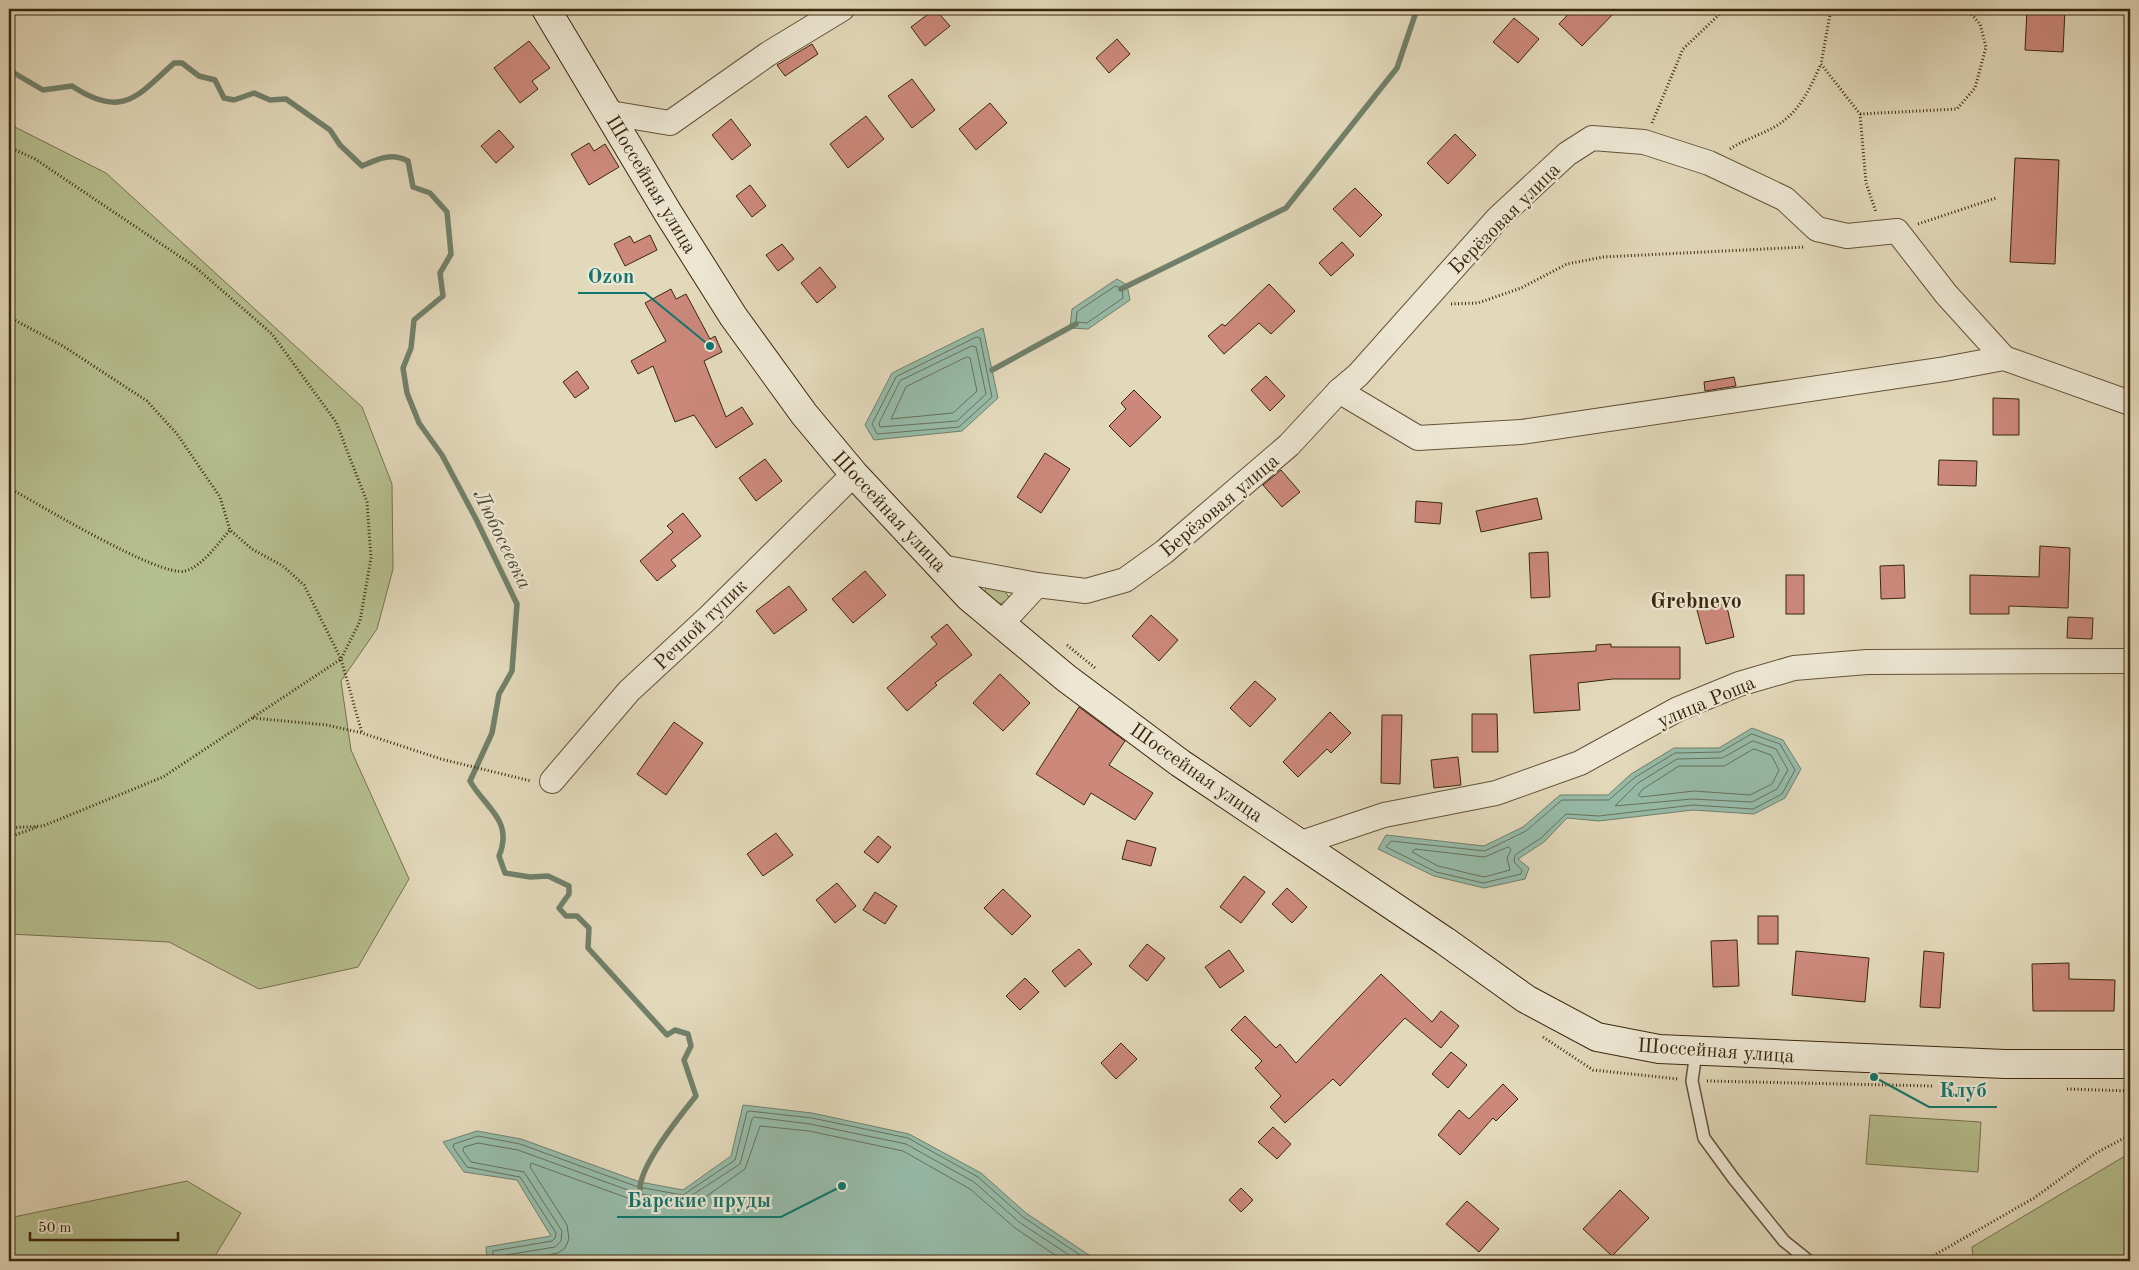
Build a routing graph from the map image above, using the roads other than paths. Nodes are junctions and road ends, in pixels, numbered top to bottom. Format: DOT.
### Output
graph roads {
  1 [pos="842,9"];
  2 [pos="552,13"];
  3 [pos="610,113"];
  4 [pos="2004,358"];
  5 [pos="1339,391"];
  6 [pos="2130,403"];
  7 [pos="854,474"];
  8 [pos="941,567"];
  9 [pos="1036,584"];
  10 [pos="1000,624"];
  11 [pos="2130,661"];
  12 [pos="542,781"];
  13 [pos="1301,843"];
  14 [pos="1696,1052"];
  15 [pos="2130,1064"];
  16 [pos="1809,1261"];
  1 -- 3 [label="street"];
  2 -- 3 [label="street, Шоссейная улица"];
  3 -- 7 [label="street, Шоссейная улица"];
  4 -- 5 [label="street"];
  4 -- 5 [label="street, Берёзовая улица"];
  4 -- 6 [label="street"];
  5 -- 9 [label="street, Берёзовая улица"];
  7 -- 8 [label="street, Шоссейная улица"];
  7 -- 12 [label="street, Речной тупик"];
  8 -- 9 [label="street, Берёзовая улица"];
  8 -- 10 [label="street, Шоссейная улица"];
  9 -- 10 [label="street"];
  10 -- 13 [label="street, Шоссейная улица"];
  11 -- 13 [label="street, улица Роща"];
  13 -- 14 [label="street, Шоссейная улица"];
  14 -- 15 [label="street, Шоссейная улица"];
  14 -- 16 [label="lane"];
}
